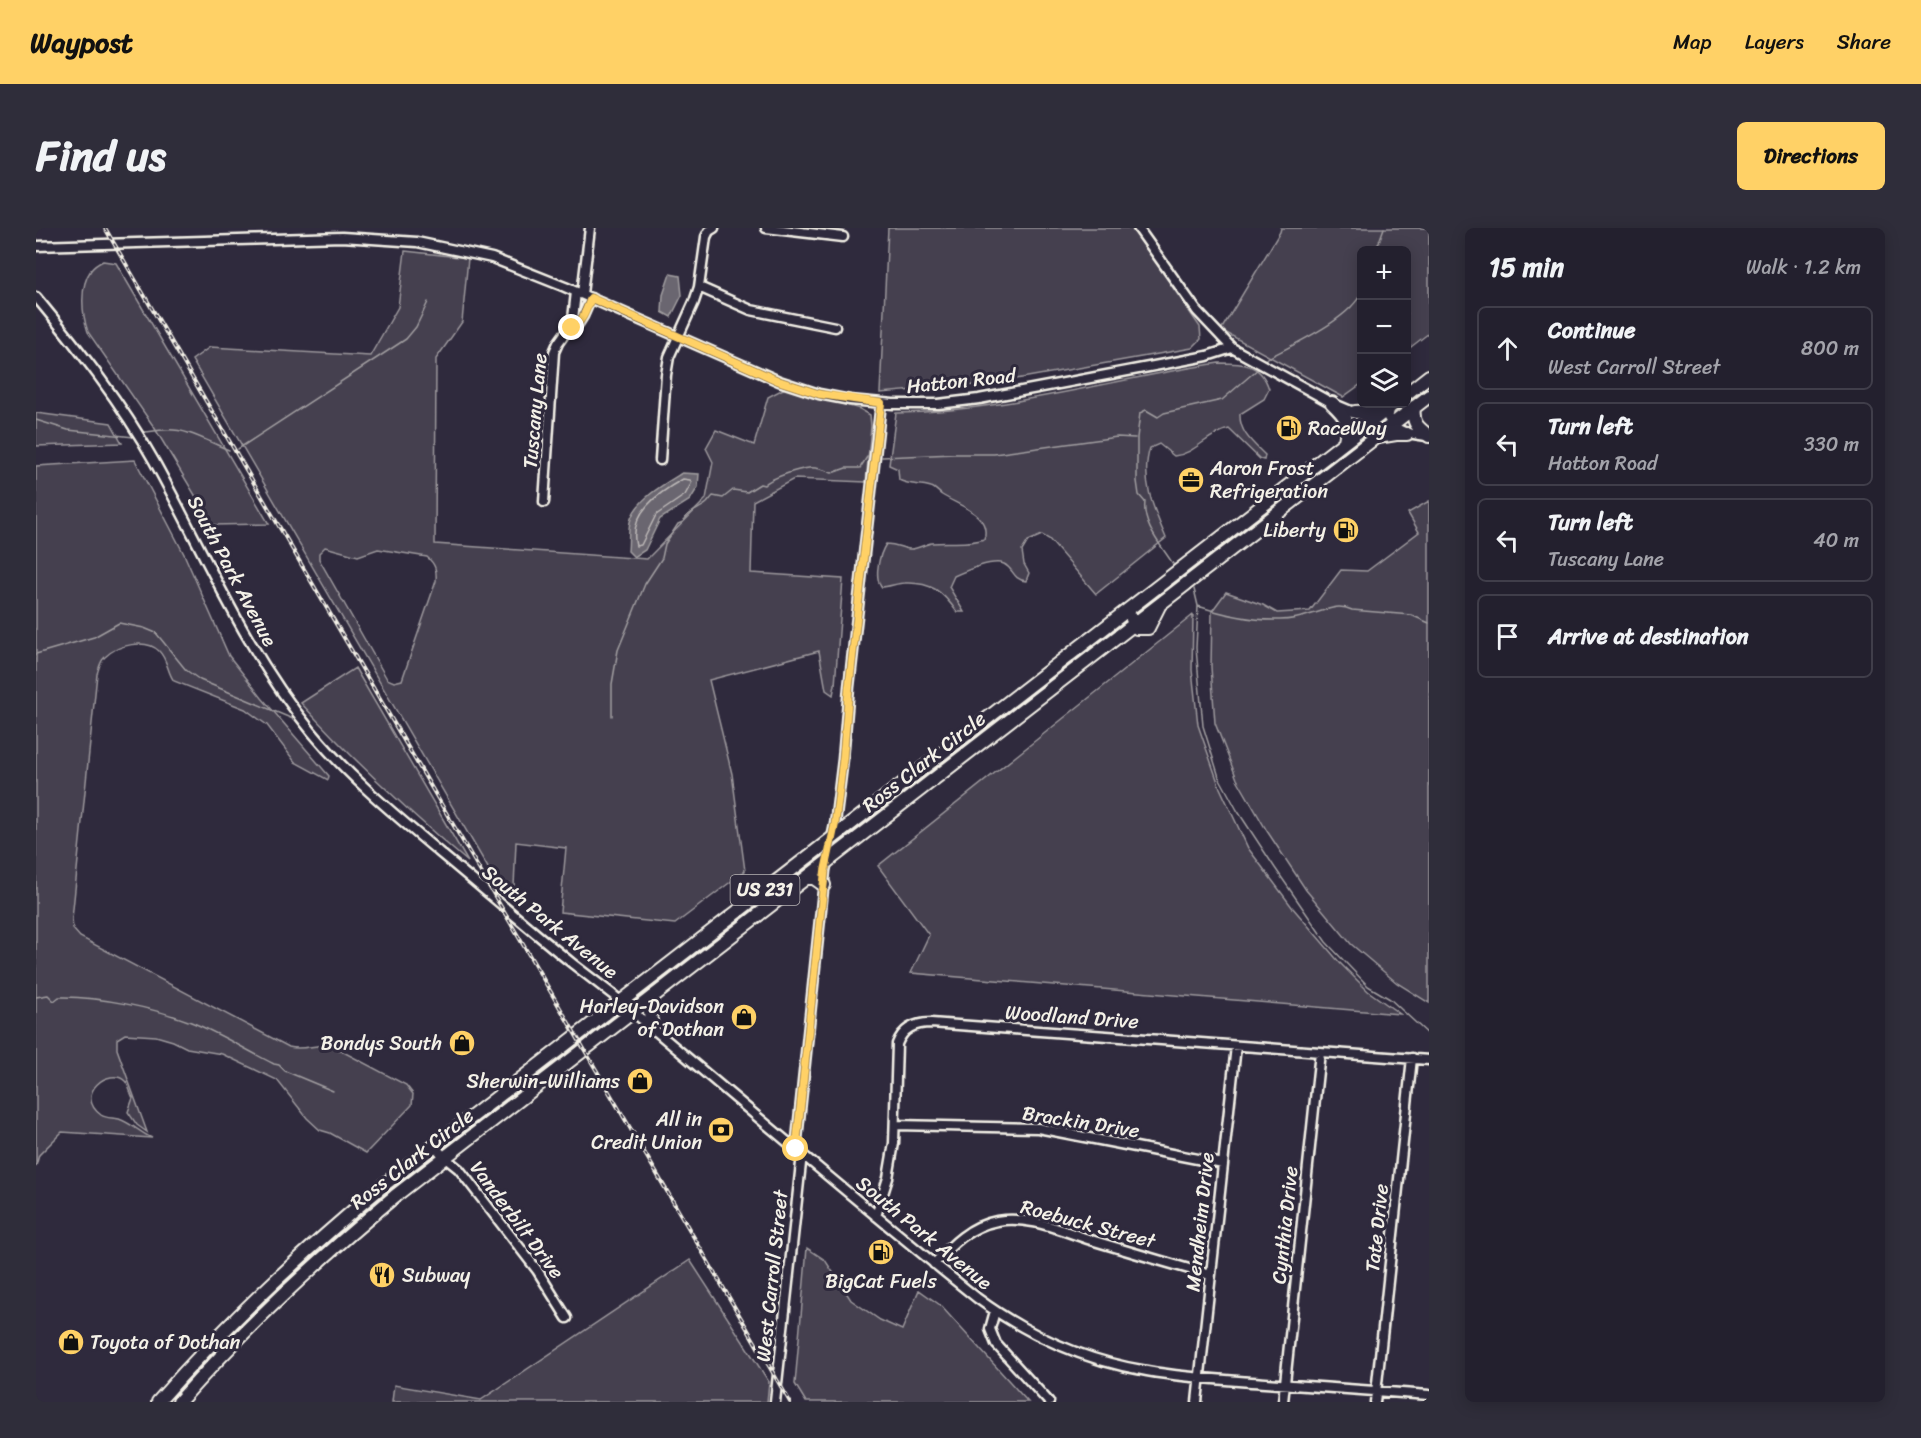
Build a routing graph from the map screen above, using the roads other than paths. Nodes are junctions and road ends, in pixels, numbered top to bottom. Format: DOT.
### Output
graph roads {
  1 [pos="590,228"];
  2 [pos="714,228"];
  3 [pos="766,228"];
  4 [pos="1138,228"];
  5 [pos="843,237"];
  6 [pos="36,246"];
  7 [pos="699,286"];
  8 [pos="583,295"];
  9 [pos="36,297"];
  10 [pos="835,327"];
  11 [pos="572,328"];
  12 [pos="678,337"];
  13 [pos="1232,348"];
  14 [pos="1429,376"];
  15 [pos="1411,391"];
  16 [pos="1429,396"];
  17 [pos="881,403"];
  18 [pos="1332,403"];
  19 [pos="1414,407"];
  20 [pos="1383,408"];
  21 [pos="1388,408"];
  22 [pos="1391,408"];
  23 [pos="1355,412"];
  24 [pos="1372,420"];
  25 [pos="1392,424"];
  26 [pos="1407,434"];
  27 [pos="1429,436"];
  28 [pos="1374,438"];
  29 [pos="1345,441"];
  30 [pos="660,460"];
  31 [pos="544,502"];
  32 [pos="1135,604"];
  33 [pos="1134,624"];
  34 [pos="1037,679"];
  35 [pos="1047,691"];
  36 [pos="832,838"];
  37 [pos="827,862"];
  38 [pos="806,878"];
  39 [pos="824,885"];
  40 [pos="757,896"];
  41 [pos="767,908"];
  42 [pos="681,955"];
  43 [pos="690,968"];
  44 [pos="652,997"];
  45 [pos="620,1002"];
  46 [pos="632,1012"];
  47 [pos="652,1029"];
  48 [pos="1236,1046"];
  49 [pos="1320,1052"];
  50 [pos="1412,1058"];
  51 [pos="1429,1060"];
  52 [pos="896,1125"];
  53 [pos="435,1146"];
  54 [pos="799,1152"];
  55 [pos="444,1157"];
  56 [pos="1223,1164"];
  57 [pos="350,1214"];
  58 [pos="876,1216"];
  59 [pos="360,1225"];
  60 [pos="934,1264"];
  61 [pos="291,1265"];
  62 [pos="1210,1275"];
  63 [pos="302,1277"];
  64 [pos="995,1311"];
  65 [pos="567,1318"];
  66 [pos="1199,1378"];
  67 [pos="175,1382"];
  68 [pos="1285,1384"];
  69 [pos="1376,1391"];
  70 [pos="1429,1395"];
  71 [pos="183,1397"];
  72 [pos="158,1402"];
  73 [pos="775,1402"];
  74 [pos="1049,1402"];
  75 [pos="1197,1402"];
  76 [pos="1283,1402"];
  77 [pos="1375,1402"];
  1 -- 8 [label="street"];
  2 -- 7 [label="street"];
  3 -- 5 [label="street"];
  4 -- 13 [label="street"];
  6 -- 8 [label="street, Hatton Road"];
  7 -- 10 [label="street"];
  7 -- 12 [label="street"];
  8 -- 11 [label="street"];
  8 -- 11 [label="street, Tuscany Lane"];
  8 -- 12 [label="street, Hatton Road"];
  9 -- 45 [label="street, South Park Avenue"];
  11 -- 31 [label="street, Tuscany Lane"];
  12 -- 17 [label="street, Hatton Road"];
  12 -- 30 [label="street"];
  13 -- 17 [label="street, Hatton Road"];
  13 -- 18 [label="street"];
  14 -- 15 [label="highway"];
  16 -- 19 [label="highway, Ross Clark Circle / US 231"];
  17 -- 36 [label="street, West Carroll Street"];
  18 -- 23 [label="street"];
  18 -- 29 [label="highway"];
  19 -- 25 [label="highway, Ross Clark Circle / US 231"];
  19 -- 27 [label="highway"];
  20 -- 23 [label="highway"];
  21 -- 24 [label="highway, Ross Clark Circle / US 231"];
  22 -- 25 [label="street"];
  23 -- 24 [label="street"];
  24 -- 28 [label="street"];
  24 -- 29 [label="highway, Ross Clark Circle / US 231"];
  25 -- 26 [label="street"];
  25 -- 28 [label="highway, Ross Clark Circle / US 231"];
  26 -- 27 [label="street"];
  26 -- 28 [label="highway"];
  28 -- 33 [label="highway, Ross Clark Circle / US 231"];
  29 -- 32 [label="highway, Ross Clark Circle / US 231"];
  32 -- 33 [label="highway"];
  32 -- 34 [label="highway, Ross Clark Circle / US 231"];
  33 -- 35 [label="highway, Ross Clark Circle / US 231"];
  34 -- 35 [label="highway"];
  34 -- 36 [label="highway, Ross Clark Circle / US 231"];
  35 -- 37 [label="highway, Ross Clark Circle / US 231"];
  36 -- 37 [label="street, West Carroll Street"];
  36 -- 40 [label="highway, Ross Clark Circle / US 231"];
  37 -- 38 [label="highway, Ross Clark Circle / US 231"];
  37 -- 39 [label="street, West Carroll Street"];
  38 -- 39 [label="highway"];
  38 -- 41 [label="highway, Ross Clark Circle / US 231"];
  39 -- 54 [label="street, West Carroll Street"];
  40 -- 41 [label="highway"];
  40 -- 42 [label="highway, Ross Clark Circle / US 231"];
  41 -- 43 [label="highway, Ross Clark Circle / US 231"];
  42 -- 43 [label="highway"];
  42 -- 45 [label="highway, Ross Clark Circle / US 231"];
  43 -- 44 [label="highway, Ross Clark Circle / US 231"];
  44 -- 46 [label="highway, Ross Clark Circle / US 231"];
  44 -- 47 [label="highway"];
  45 -- 46 [label="street, South Park Avenue"];
  45 -- 53 [label="highway, Ross Clark Circle / US 231"];
  46 -- 47 [label="street, South Park Avenue"];
  46 -- 55 [label="highway, Ross Clark Circle / US 231"];
  47 -- 54 [label="street, South Park Avenue"];
  48 -- 49 [label="street, Woodland Drive"];
  48 -- 52 [label="street, Woodland Drive"];
  48 -- 56 [label="street, Mendheim Drive"];
  49 -- 50 [label="street, Woodland Drive"];
  49 -- 68 [label="street, Cynthia Drive"];
  50 -- 51 [label="street, Woodland Drive"];
  50 -- 69 [label="street, Tate Drive"];
  52 -- 56 [label="street, Brackin Drive"];
  52 -- 58 [label="street, Woodland Drive"];
  53 -- 55 [label="street, Vanderbilt Drive"];
  53 -- 57 [label="highway, Ross Clark Circle / US 231"];
  54 -- 58 [label="street, South Park Avenue"];
  54 -- 73 [label="street, West Carroll Street"];
  55 -- 59 [label="highway, Ross Clark Circle / US 231"];
  55 -- 65 [label="street, Vanderbilt Drive"];
  56 -- 62 [label="street, Mendheim Drive"];
  57 -- 59 [label="highway"];
  57 -- 61 [label="highway, Ross Clark Circle / US 231"];
  58 -- 60 [label="street, South Park Avenue"];
  59 -- 63 [label="highway, Ross Clark Circle / US 231"];
  60 -- 62 [label="street, Roebuck Street"];
  60 -- 64 [label="street, South Park Avenue"];
  61 -- 63 [label="highway"];
  61 -- 67 [label="highway, Ross Clark Circle / US 231"];
  62 -- 66 [label="street, Mendheim Drive"];
  63 -- 71 [label="highway, Ross Clark Circle / US 231"];
  64 -- 66 [label="street, South Park Avenue"];
  64 -- 74 [label="street"];
  66 -- 68 [label="street, South Park Avenue"];
  66 -- 75 [label="street, Mendheim Drive"];
  67 -- 71 [label="highway"];
  67 -- 72 [label="highway, Ross Clark Circle / US 231"];
  68 -- 69 [label="street, South Park Avenue"];
  68 -- 76 [label="street, Cynthia Drive"];
  69 -- 70 [label="street, South Park Avenue"];
  69 -- 77 [label="street, Tate Drive"];
}
